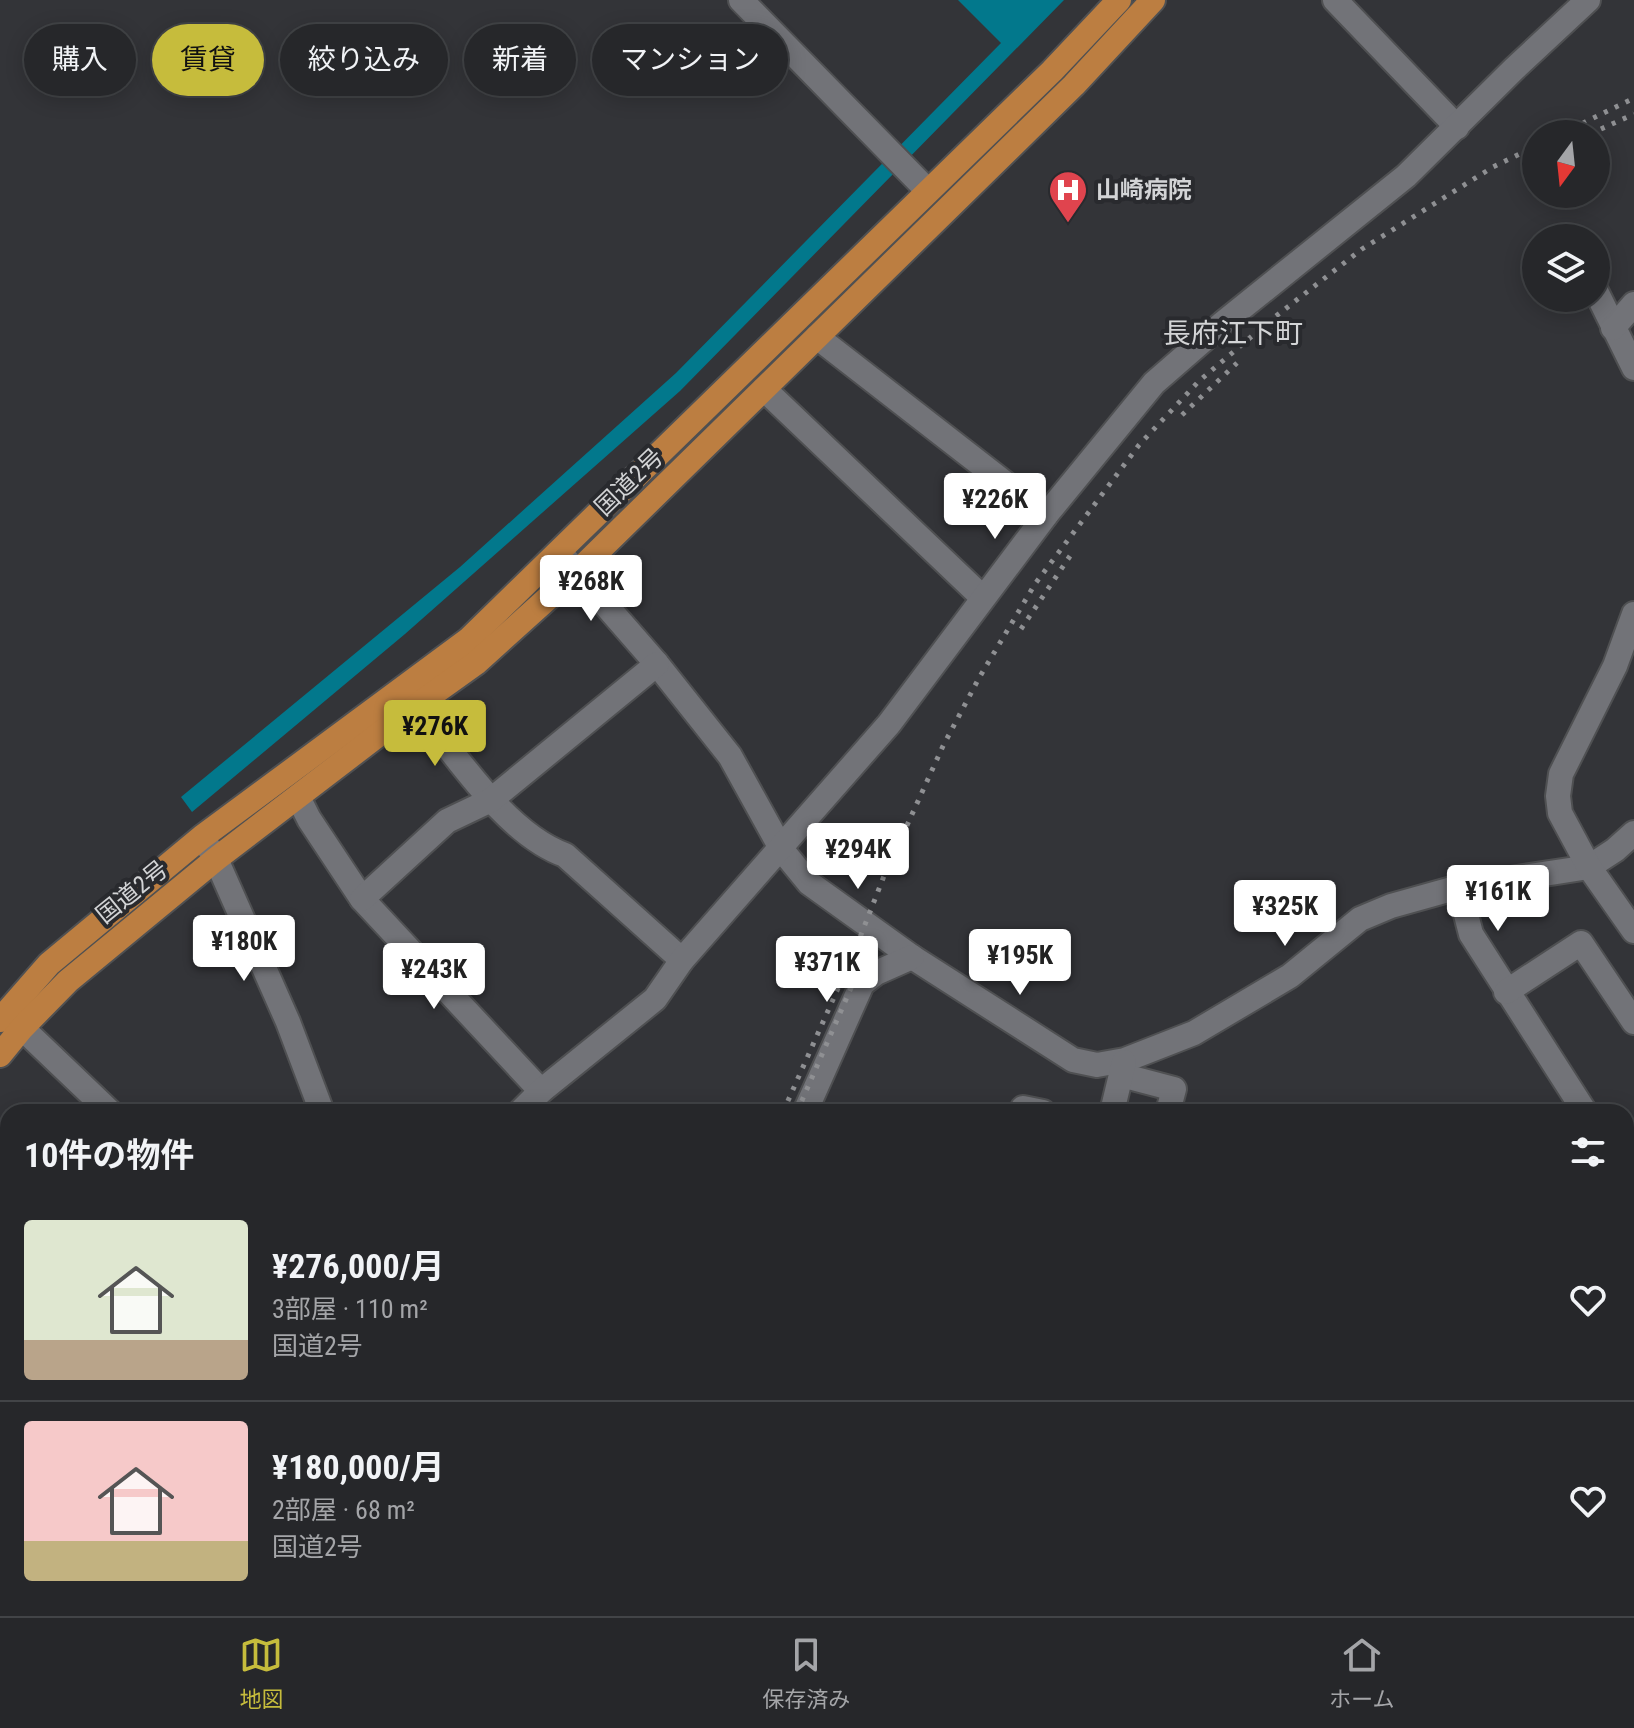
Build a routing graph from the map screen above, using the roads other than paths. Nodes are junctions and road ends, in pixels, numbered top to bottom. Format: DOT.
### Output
graph roads {
  1 [pos="741,0"];
  2 [pos="1119,0"];
  3 [pos="1153,0"];
  4 [pos="1335,0"];
  5 [pos="1588,0"];
  6 [pos="1457,127"];
  7 [pos="928,191"];
  8 [pos="1634,304"];
  9 [pos="1606,312"];
  10 [pos="1613,328"];
  11 [pos="817,337"];
  12 [pos="1634,368"];
  13 [pos="764,389"];
  14 [pos="1046,515"];
  15 [pos="559,551"];
  16 [pos="578,571"];
  17 [pos="982,597"];
  18 [pos="1634,614"];
  19 [pos="657,664"];
  20 [pos="416,706"];
  21 [pos="298,797"];
  22 [pos="491,800"];
  23 [pos="1634,833"];
  24 [pos="202,837"];
  25 [pos="782,850"];
  26 [pos="216,859"];
  27 [pos="1589,867"];
  28 [pos="1459,887"];
  29 [pos="362,899"];
  30 [pos="1634,931"];
  31 [pos="912,957"];
  32 [pos="682,960"];
  33 [pos="1506,992"];
  34 [pos="1634,1022"];
  35 [pos="11,1024"];
  36 [pos="0,1055"];
  37 [pos="1123,1067"];
  38 [pos="541,1091"];
  39 [pos="101,1104"];
  40 [pos="319,1104"];
  41 [pos="528,1104"];
  42 [pos="809,1104"];
  43 [pos="1114,1104"];
  44 [pos="1170,1104"];
  45 [pos="1580,1104"];
  1 -- 7 [label="street"];
  2 -- 7 [label="highway, 国道2号"];
  3 -- 11 [label="highway, 国道2号"];
  4 -- 6 [label="street"];
  5 -- 6 [label="street"];
  6 -- 14 [label="street"];
  7 -- 15 [label="highway, 国道2号"];
  8 -- 10 [label="street"];
  9 -- 10 [label="street"];
  10 -- 12 [label="street"];
  11 -- 13 [label="highway, 国道2号"];
  11 -- 14 [label="street"];
  13 -- 16 [label="highway, 国道2号"];
  13 -- 17 [label="street"];
  14 -- 17 [label="street"];
  15 -- 16 [label="street"];
  15 -- 24 [label="highway, 国道2号"];
  16 -- 19 [label="street"];
  16 -- 20 [label="highway, 国道2号"];
  17 -- 25 [label="street"];
  18 -- 27 [label="street"];
  19 -- 22 [label="street"];
  19 -- 25 [label="street"];
  20 -- 21 [label="highway, 国道2号"];
  20 -- 22 [label="street"];
  21 -- 26 [label="highway, 国道2号"];
  21 -- 29 [label="street"];
  22 -- 29 [label="street"];
  22 -- 32 [label="street"];
  23 -- 27 [label="street"];
  24 -- 26 [label="street"];
  24 -- 35 [label="highway, 国道2号"];
  25 -- 31 [label="street"];
  25 -- 32 [label="street"];
  26 -- 35 [label="highway, 国道2号"];
  26 -- 40 [label="street"];
  27 -- 28 [label="street"];
  27 -- 30 [label="street"];
  28 -- 33 [label="street"];
  28 -- 37 [label="street"];
  29 -- 38 [label="street"];
  31 -- 37 [label="street"];
  31 -- 42 [label="street"];
  32 -- 38 [label="street"];
  33 -- 34 [label="street"];
  33 -- 45 [label="street"];
  35 -- 36 [label="highway, 国道2号"];
  35 -- 39 [label="street"];
  37 -- 43 [label="street"];
  37 -- 44 [label="street"];
  38 -- 41 [label="street"];
}
